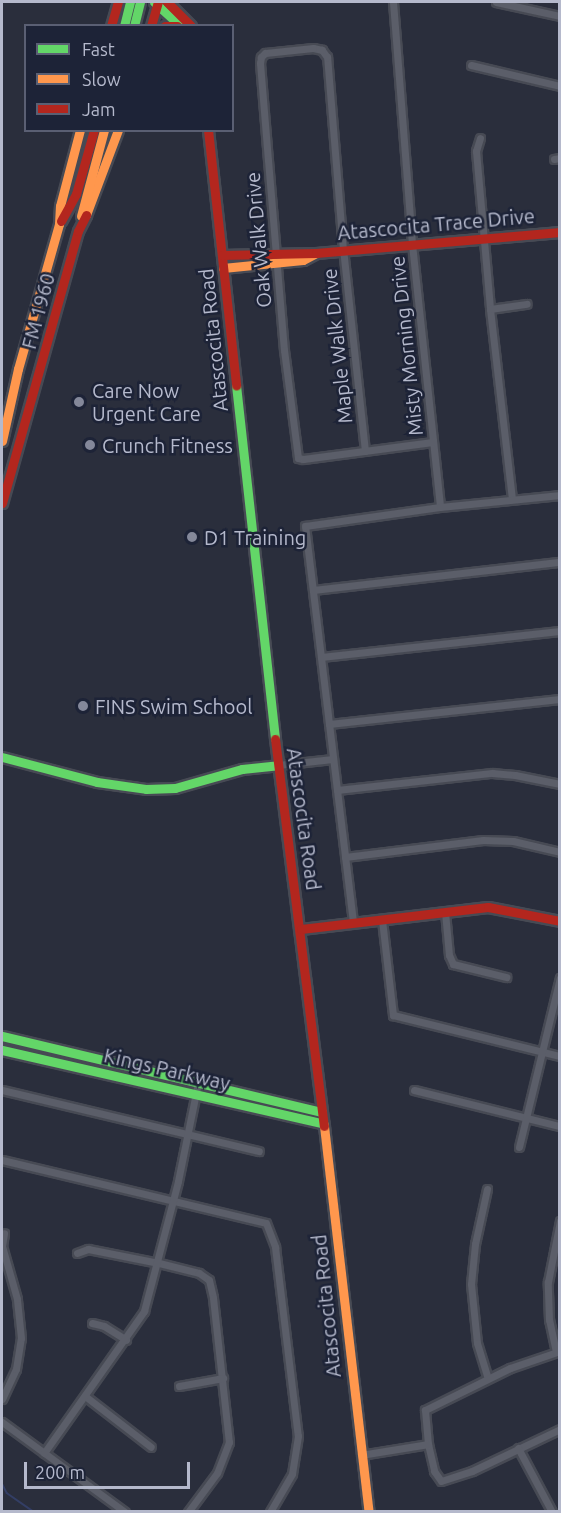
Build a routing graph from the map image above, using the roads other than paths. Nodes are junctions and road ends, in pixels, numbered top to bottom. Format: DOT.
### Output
graph roads {
  1 [pos="118,2"];
  2 [pos="130,2"];
  3 [pos="140,2"];
  4 [pos="159,2"];
  5 [pos="393,2"];
  6 [pos="496,2"];
  7 [pos="560,16"];
  8 [pos="112,24"];
  9 [pos="125,24"];
  10 [pos="134,24"];
  11 [pos="152,24"];
  12 [pos="177,24"];
  13 [pos="188,24"];
  14 [pos="297,49"];
  15 [pos="471,65"];
  16 [pos="560,86"];
  17 [pos="79,132"];
  18 [pos="93,132"];
  19 [pos="103,132"];
  20 [pos="117,132"];
  21 [pos="208,132"];
  22 [pos="480,138"];
  23 [pos="59,224"];
  24 [pos="78,231"];
  25 [pos="560,232"];
  26 [pos="484,239"];
  27 [pos="412,244"];
  28 [pos="343,250"];
  29 [pos="276,253"];
  30 [pos="316,253"];
  31 [pos="222,255"];
  32 [pos="276,264"];
  33 [pos="223,268"];
  34 [pos="527,304"];
  35 [pos="490,309"];
  36 [pos="2,441"];
  37 [pos="434,442"];
  38 [pos="364,451"];
  39 [pos="560,495"];
  40 [pos="512,499"];
  41 [pos="2,503"];
  42 [pos="440,507"];
  43 [pos="560,562"];
  44 [pos="313,590"];
  45 [pos="560,631"];
  46 [pos="321,657"];
  47 [pos="560,699"];
  48 [pos="329,724"];
  49 [pos="2,757"];
  50 [pos="333,759"];
  51 [pos="278,765"];
  52 [pos="560,784"];
  53 [pos="337,790"];
  54 [pos="560,852"];
  55 [pos="345,857"];
  56 [pos="445,912"];
  57 [pos="382,920"];
  58 [pos="560,921"];
  59 [pos="353,922"];
  60 [pos="301,929"];
  61 [pos="507,977"];
  62 [pos="560,978"];
  63 [pos="558,990"];
  64 [pos="2,1035"];
  65 [pos="2,1050"];
  66 [pos="542,1052"];
  67 [pos="560,1056"];
  68 [pos="198,1083"];
  69 [pos="2,1090"];
  70 [pos="414,1090"];
  71 [pos="197,1094"];
  72 [pos="322,1112"];
  73 [pos="526,1118"];
  74 [pos="324,1124"];
  75 [pos="560,1126"];
  76 [pos="189,1134"];
  77 [pos="519,1147"];
  78 [pos="259,1151"];
  79 [pos="2,1160"];
  80 [pos="487,1189"];
  81 [pos="173,1200"];
  82 [pos="560,1221"];
  83 [pos="4,1233"];
  84 [pos="77,1253"];
  85 [pos="159,1263"];
  86 [pos="92,1323"];
  87 [pos="126,1340"];
  88 [pos="558,1352"];
  89 [pos="223,1378"];
  90 [pos="488,1378"];
  91 [pos="179,1386"];
  92 [pos="85,1396"];
  93 [pos="2,1399"];
  94 [pos="2,1422"];
  95 [pos="560,1430"];
  96 [pos="428,1444"];
  97 [pos="151,1447"];
  98 [pos="518,1448"];
  99 [pos="44,1453"];
  100 [pos="361,1455"];
  101 [pos="560,1509"];
  102 [pos="125,1512"];
  103 [pos="188,1512"];
  104 [pos="270,1512"];
  105 [pos="369,1512"];
  106 [pos="553,1512"];
  1 -- 8 [label="main road"];
  2 -- 9 [label="main road"];
  3 -- 10 [label="main road"];
  4 -- 11 [label="main road"];
  4 -- 12 [label="main road"];
  4 -- 13 [label="main road"];
  5 -- 27 [label="street, Misty Morning Drive"];
  6 -- 7 [label="street"];
  14 -- 28 [label="street, Maple Walk Drive"];
  14 -- 29 [label="street, Oak Walk Drive"];
  15 -- 16 [label="street"];
  17 -- 23 [label="main road, FM 1960 / FM 1960"];
  18 -- 23 [label="main road"];
  19 -- 24 [label="main road"];
  20 -- 24 [label="main road, FM 1960 / FM 1960"];
  21 -- 31 [label="main road, Atascocita Road"];
  22 -- 26 [label="street"];
  23 -- 36 [label="main road, FM 1960 / FM 1960"];
  24 -- 41 [label="main road, FM 1960 / FM 1960"];
  25 -- 26 [label="main road, Atascocita Trace Drive"];
  26 -- 27 [label="main road, Atascocita Trace Drive"];
  26 -- 35 [label="street"];
  27 -- 28 [label="main road, Atascocita Trace Drive"];
  27 -- 37 [label="street, Misty Morning Drive"];
  28 -- 30 [label="main road, Atascocita Trace Drive"];
  28 -- 38 [label="street, Maple Walk Drive"];
  29 -- 30 [label="main road, Atascocita Trace Drive"];
  29 -- 31 [label="main road, Atascocita Trace Drive"];
  29 -- 32 [label="street, Oak Walk Drive"];
  30 -- 32 [label="main road, Atascocita Trace Drive"];
  31 -- 33 [label="main road, Atascocita Road"];
  32 -- 33 [label="main road, Atascocita Trace Drive"];
  32 -- 38 [label="street, Oak Walk Drive"];
  33 -- 51 [label="main road, Atascocita Road"];
  34 -- 35 [label="street"];
  35 -- 40 [label="street"];
  37 -- 38 [label="street"];
  37 -- 42 [label="street, Misty Morning Drive"];
  39 -- 40 [label="street"];
  40 -- 42 [label="street"];
  42 -- 44 [label="street"];
  43 -- 44 [label="street"];
  44 -- 46 [label="street"];
  45 -- 46 [label="street"];
  46 -- 48 [label="street"];
  47 -- 48 [label="street"];
  48 -- 50 [label="street"];
  49 -- 51 [label="main road"];
  50 -- 51 [label="street"];
  50 -- 53 [label="street"];
  51 -- 60 [label="main road, Atascocita Road"];
  52 -- 53 [label="street"];
  53 -- 55 [label="street"];
  54 -- 55 [label="street"];
  55 -- 59 [label="street"];
  56 -- 57 [label="main road"];
  56 -- 58 [label="main road"];
  56 -- 61 [label="street"];
  57 -- 59 [label="main road"];
  57 -- 66 [label="street"];
  59 -- 60 [label="main road"];
  60 -- 72 [label="main road, Atascocita Road"];
  62 -- 63 [label="street"];
  63 -- 66 [label="street"];
  64 -- 68 [label="main road, Kings Parkway"];
  65 -- 71 [label="main road, Kings Parkway"];
  66 -- 67 [label="street"];
  66 -- 73 [label="street"];
  68 -- 71 [label="street"];
  68 -- 72 [label="main road, Kings Parkway"];
  69 -- 76 [label="street"];
  70 -- 73 [label="street"];
  71 -- 74 [label="main road, Kings Parkway"];
  71 -- 76 [label="street"];
  72 -- 74 [label="main road, Atascocita Road"];
  73 -- 75 [label="street"];
  73 -- 77 [label="street"];
  74 -- 100 [label="main road, Atascocita Road"];
  76 -- 78 [label="street"];
  76 -- 81 [label="street"];
  79 -- 81 [label="street"];
  80 -- 90 [label="street"];
  81 -- 85 [label="street"];
  81 -- 104 [label="street"];
  82 -- 88 [label="street"];
  83 -- 93 [label="street"];
  84 -- 85 [label="street"];
  85 -- 87 [label="street"];
  85 -- 89 [label="street"];
  86 -- 87 [label="street"];
  87 -- 92 [label="street"];
  88 -- 90 [label="street"];
  89 -- 91 [label="street"];
  89 -- 103 [label="street"];
  90 -- 96 [label="street"];
  92 -- 97 [label="street"];
  92 -- 99 [label="street"];
  94 -- 99 [label="street"];
  95 -- 98 [label="street"];
  96 -- 98 [label="street"];
  96 -- 100 [label="street"];
  98 -- 106 [label="street"];
  99 -- 102 [label="street"];
  100 -- 105 [label="main road, Atascocita Road"];
  101 -- 106 [label="street"];
}
